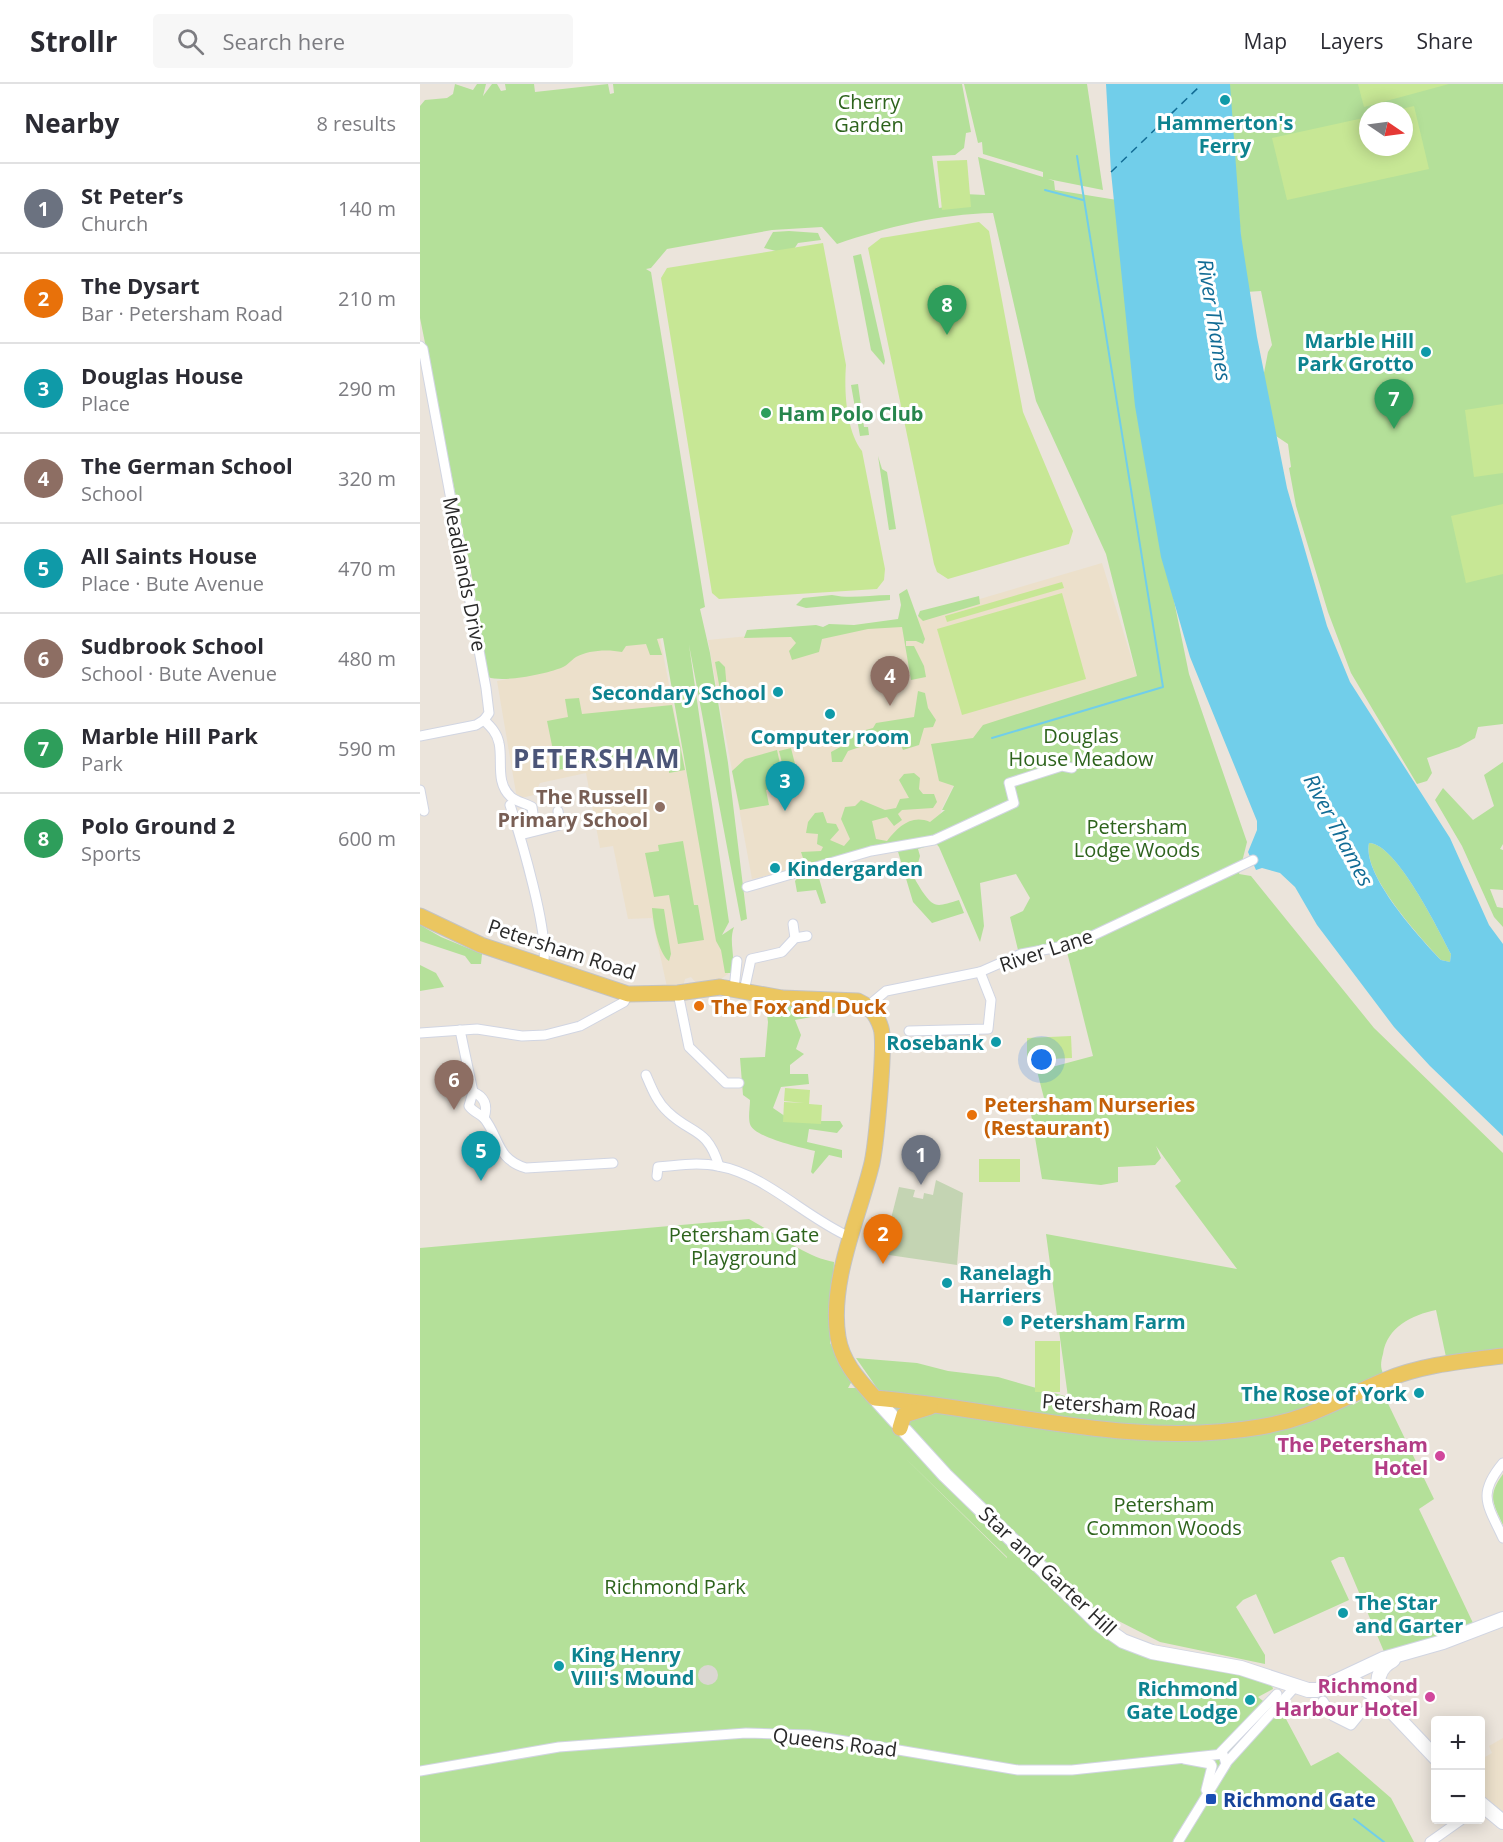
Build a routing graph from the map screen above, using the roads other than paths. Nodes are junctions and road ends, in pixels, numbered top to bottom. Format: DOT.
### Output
graph roads {
  1 [pos="420,346"];
  2 [pos="484,720"];
  3 [pos="420,736"];
  4 [pos="1072,768"];
  5 [pos="420,790"];
  6 [pos="510,801"];
  7 [pos="425,811"];
  8 [pos="558,811"];
  9 [pos="533,814"];
  10 [pos="520,835"];
  11 [pos="1253,860"];
  12 [pos="747,887"];
  13 [pos="420,916"];
  14 [pos="793,924"];
  15 [pos="807,936"];
  16 [pos="795,938"];
  17 [pos="737,961"];
  18 [pos="543,965"];
  19 [pos="980,972"];
  20 [pos="739,990"];
  21 [pos="678,993"];
  22 [pos="628,994"];
  23 [pos="868,1006"];
  24 [pos="460,1030"];
  25 [pos="909,1031"];
  26 [pos="420,1033"];
  27 [pos="646,1075"];
  28 [pos="740,1083"];
  29 [pos="473,1092"];
  30 [pos="484,1118"];
  31 [pos="613,1163"];
  32 [pos="719,1166"];
  33 [pos="657,1167"];
  34 [pos="850,1237"];
  35 [pos="1503,1356"];
  36 [pos="875,1398"];
  37 [pos="936,1405"];
  38 [pos="900,1428"];
  39 [pos="1503,1463"];
  40 [pos="1503,1538"];
  41 [pos="1503,1619"];
  42 [pos="1400,1656"];
  43 [pos="1347,1677"];
  44 [pos="1294,1688"];
  45 [pos="1380,1700"];
  46 [pos="1323,1701"];
  47 [pos="1431,1753"];
  48 [pos="1217,1761"];
  49 [pos="420,1771"];
  50 [pos="1485,1807"];
  51 [pos="1503,1822"];
  52 [pos="1456,1824"];
  53 [pos="1441,1835"];
  54 [pos="1178,1842"];
  55 [pos="1430,1842"];
  56 [pos="1450,1842"];
  1 -- 2 [label="street, Meadlands Drive"];
  2 -- 3 [label="street"];
  2 -- 6 [label="street"];
  4 -- 12 [label="street"];
  5 -- 7 [label="street"];
  6 -- 9 [label="street"];
  6 -- 10 [label="street"];
  8 -- 10 [label="street"];
  10 -- 18 [label="street"];
  11 -- 19 [label="street, River Lane"];
  13 -- 18 [label="main road, Petersham Road"];
  14 -- 16 [label="street"];
  15 -- 16 [label="street"];
  16 -- 20 [label="street"];
  17 -- 20 [label="street"];
  18 -- 22 [label="main road, Petersham Road"];
  19 -- 23 [label="street, River Lane"];
  19 -- 25 [label="street"];
  20 -- 21 [label="main road, Petersham Road"];
  20 -- 23 [label="main road, Petersham Road"];
  21 -- 22 [label="main road, Petersham Road"];
  21 -- 28 [label="street"];
  22 -- 24 [label="street"];
  23 -- 34 [label="main road"];
  24 -- 26 [label="street"];
  24 -- 29 [label="street"];
  27 -- 32 [label="street"];
  29 -- 30 [label="street"];
  29 -- 30 [label="street"];
  30 -- 31 [label="street"];
  32 -- 33 [label="street"];
  32 -- 34 [label="street"];
  34 -- 36 [label="main road"];
  35 -- 37 [label="main road, Petersham Road"];
  36 -- 37 [label="main road, Petersham Road"];
  36 -- 38 [label="main road, Star and Garter Hill"];
  37 -- 38 [label="main road, Petersham Road"];
  38 -- 44 [label="main road, Star and Garter Hill"];
  39 -- 40 [label="street"];
  41 -- 42 [label="main road"];
  42 -- 43 [label="main road"];
  42 -- 45 [label="main road"];
  43 -- 44 [label="main road"];
  43 -- 45 [label="main road"];
  44 -- 48 [label="street"];
  44 -- 48 [label="street"];
  45 -- 46 [label="street"];
  45 -- 47 [label="main road"];
  48 -- 49 [label="street, Queens Road"];
  48 -- 54 [label="street"];
  50 -- 51 [label="main road"];
  52 -- 53 [label="street"];
  53 -- 55 [label="street"];
  53 -- 56 [label="street"];
}
